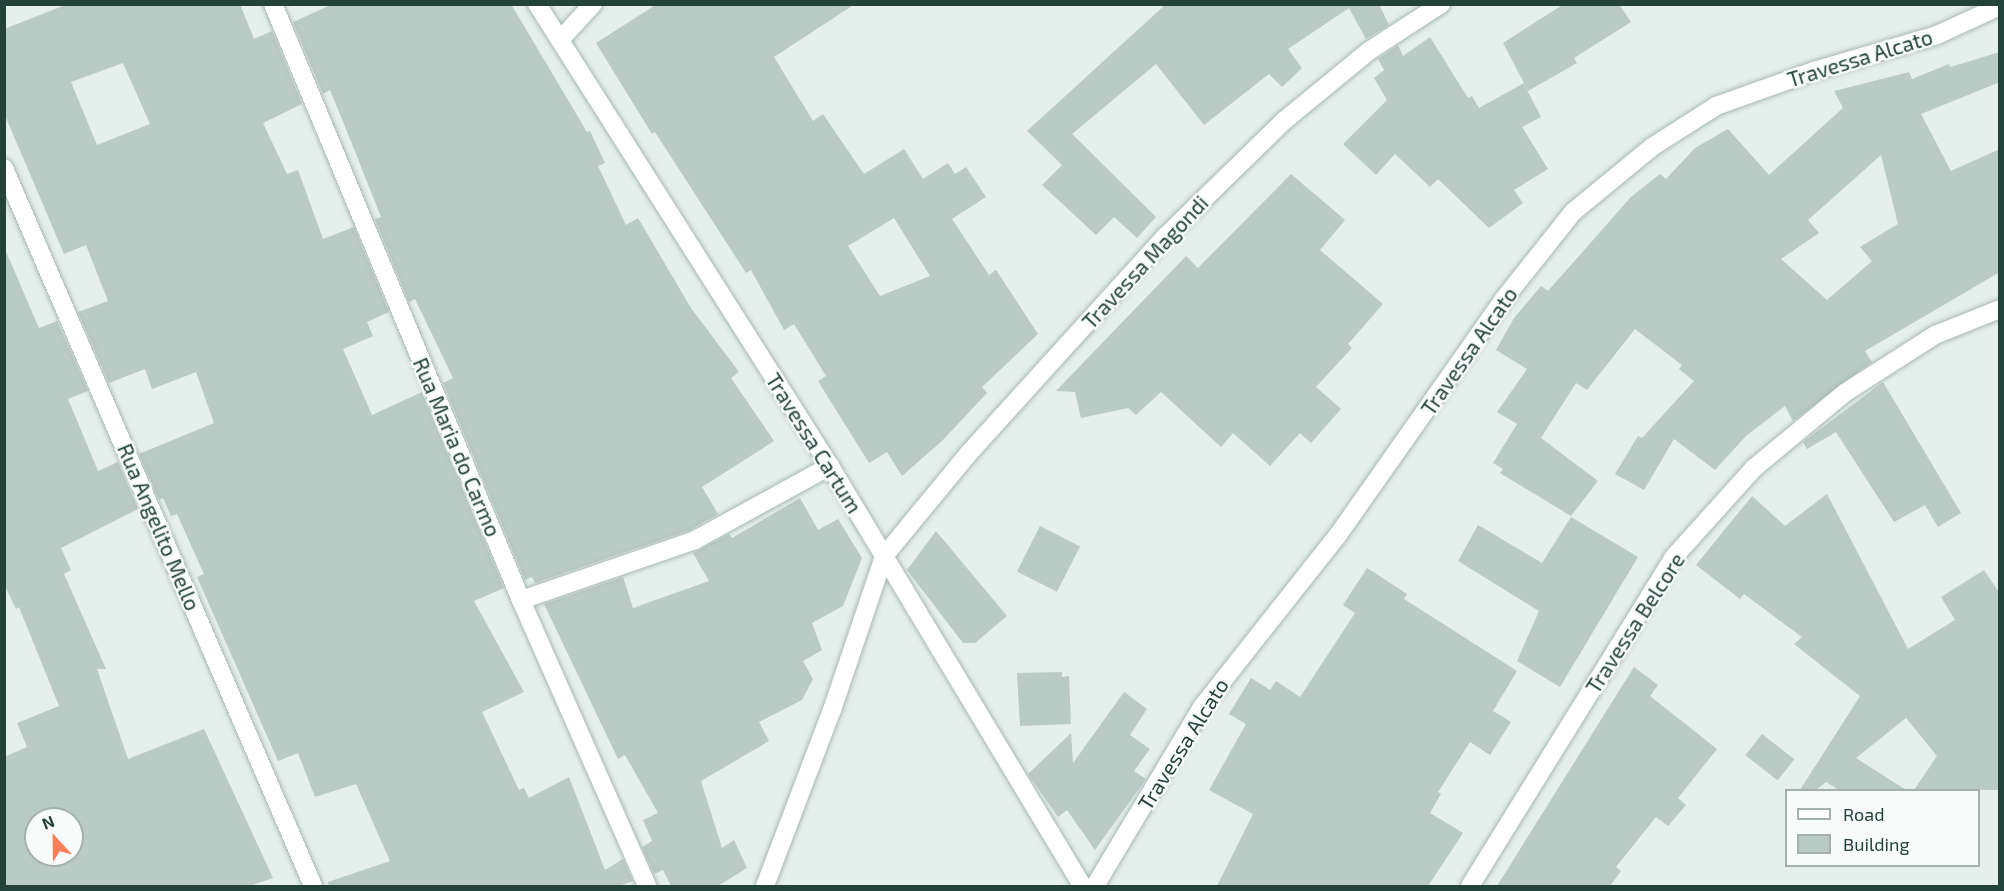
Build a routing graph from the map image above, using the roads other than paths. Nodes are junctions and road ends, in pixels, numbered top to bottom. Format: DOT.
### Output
graph roads {
  1 [pos="273,4"];
  2 [pos="537,4"];
  3 [pos="593,4"];
  4 [pos="1441,4"];
  5 [pos="2000,6"];
  6 [pos="560,40"];
  7 [pos="4,168"];
  8 [pos="2000,309"];
  9 [pos="830,466"];
  10 [pos="884,556"];
  11 [pos="521,600"];
  12 [pos="314,886"];
  13 [pos="647,886"];
  14 [pos="765,886"];
  15 [pos="1082,886"];
  16 [pos="1095,886"];
  17 [pos="1470,886"];
  1 -- 11 [label="street, Rua Maria do Carmo"];
  2 -- 6 [label="street, Travessa Cartum"];
  3 -- 6 [label="street"];
  4 -- 10 [label="street, Travessa Magondi"];
  5 -- 16 [label="street, Travessa Alcato"];
  6 -- 9 [label="street, Travessa Cartum"];
  7 -- 12 [label="street, Rua Angelito Mello"];
  8 -- 17 [label="street, Travessa Belcore"];
  9 -- 10 [label="street, Travessa Cartum"];
  9 -- 11 [label="street"];
  10 -- 14 [label="street"];
  10 -- 15 [label="street, Travessa Cartum"];
  11 -- 13 [label="street, Rua Maria do Carmo"];
}
